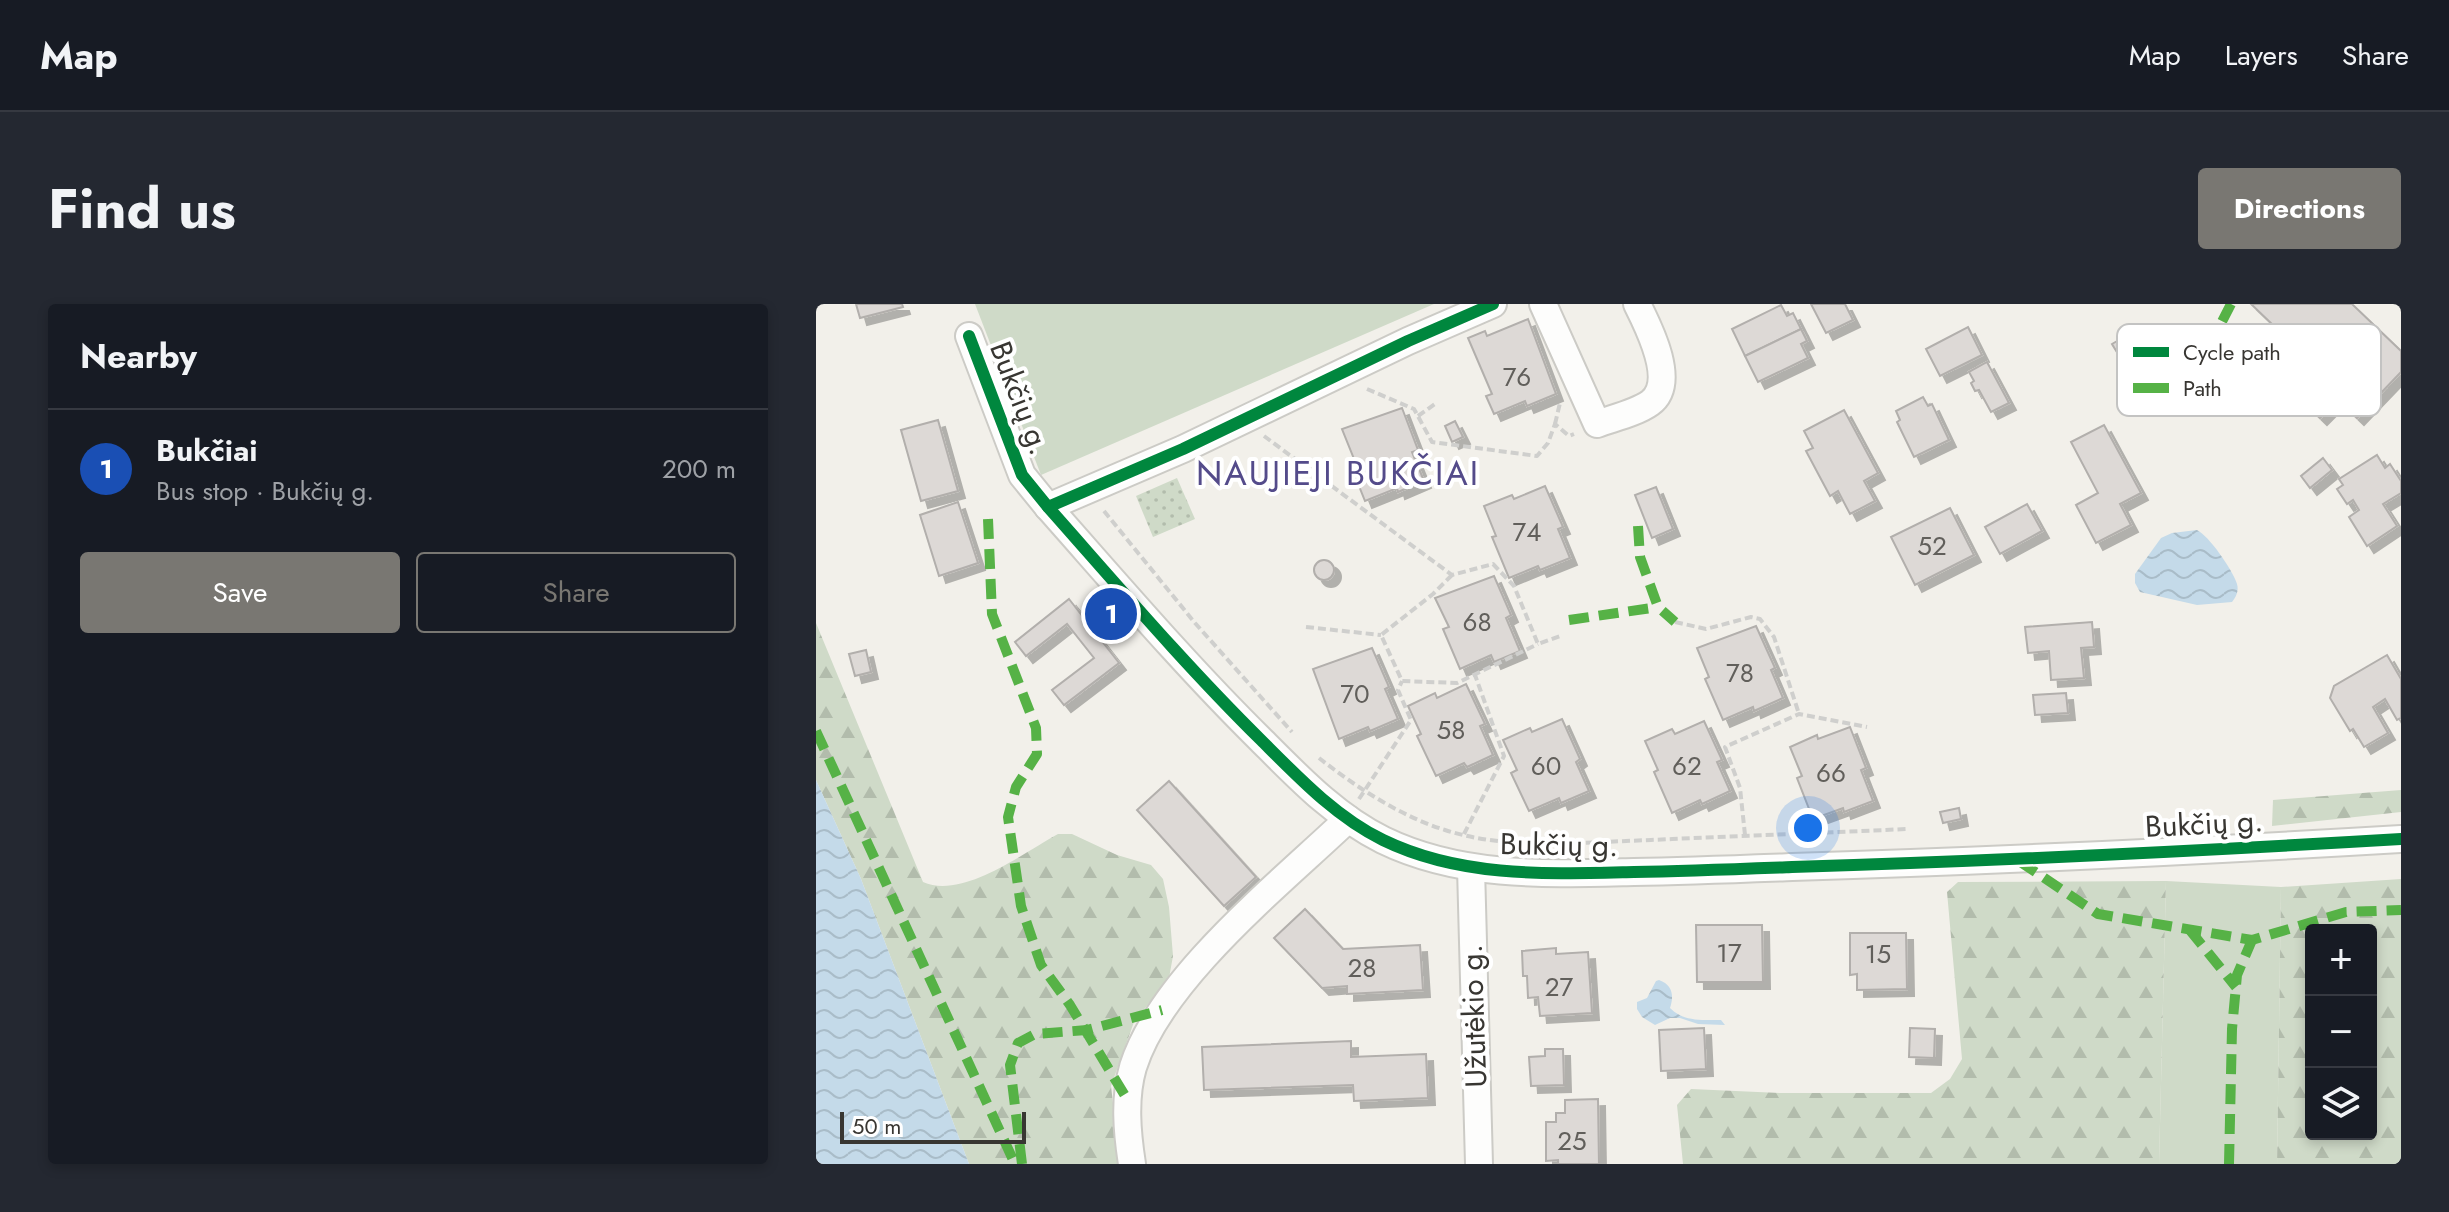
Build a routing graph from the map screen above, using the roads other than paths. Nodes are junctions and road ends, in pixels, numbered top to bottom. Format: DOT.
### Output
graph roads {
  1 [pos="1493,304"];
  2 [pos="1543,304"];
  3 [pos="1637,304"];
  4 [pos="969,336"];
  5 [pos="1048,507"];
  6 [pos="1348,819"];
  7 [pos="2401,839"];
  8 [pos="1471,868"];
  9 [pos="1132,1164"];
  10 [pos="1479,1164"];
  1 -- 5 [label="street"];
  2 -- 3 [label="street"];
  4 -- 5 [label="street, Bukčių g."];
  5 -- 6 [label="street, Bukčių g."];
  6 -- 8 [label="street, Bukčių g."];
  6 -- 9 [label="street"];
  7 -- 8 [label="street, Bukčių g."];
  8 -- 10 [label="street, Užutėkio g."];
}
